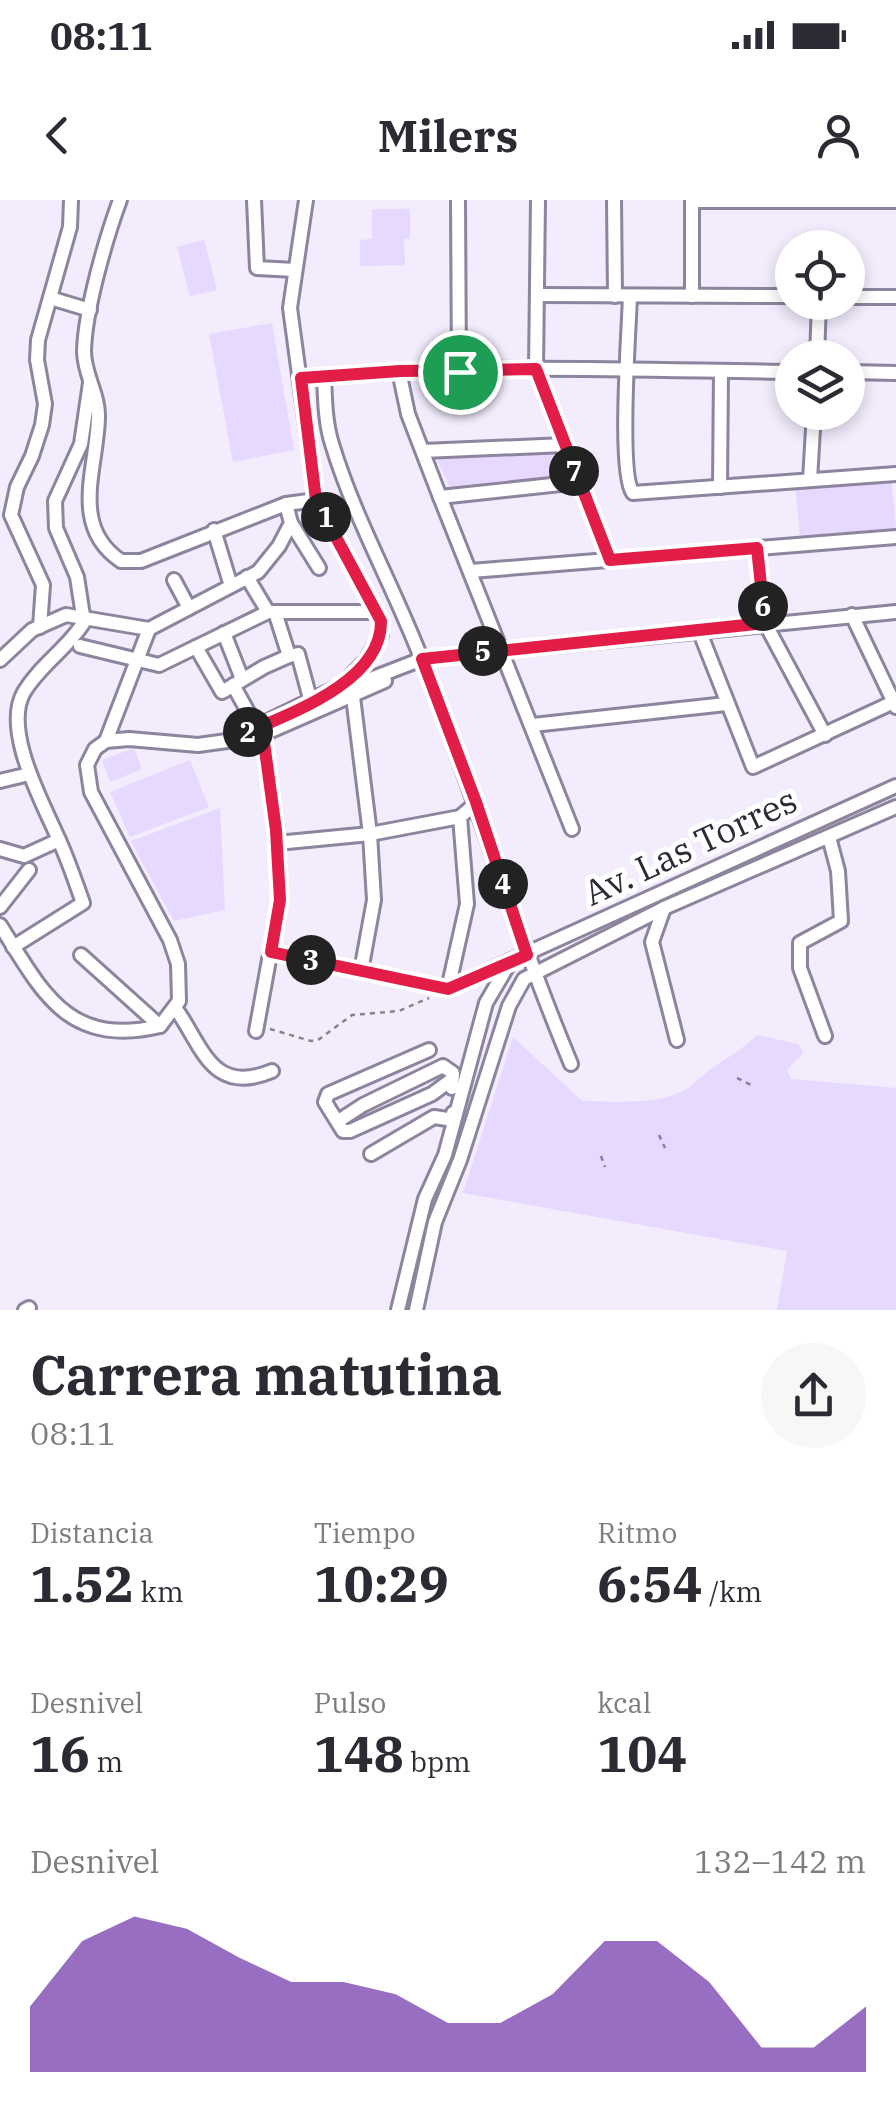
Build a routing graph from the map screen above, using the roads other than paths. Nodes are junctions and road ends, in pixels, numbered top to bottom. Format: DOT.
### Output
graph roads {
  1 [pos="71,200"];
  2 [pos="120,200"];
  3 [pos="254,200"];
  4 [pos="306,200"];
  5 [pos="458,200"];
  6 [pos="538,200"];
  7 [pos="614,200"];
  8 [pos="692,200"];
  9 [pos="896,201"];
  10 [pos="295,270"];
  11 [pos="539,295"];
  12 [pos="623,296"];
  13 [pos="692,296"];
  14 [pos="775,296"];
  15 [pos="865,296"];
  16 [pos="896,297"];
  17 [pos="50,298"];
  18 [pos="90,310"];
  19 [pos="536,369"];
  20 [pos="628,370"];
  21 [pos="400,371"];
  22 [pos="722,371"];
  23 [pos="460,372"];
  24 [pos="775,372"];
  25 [pos="865,372"];
  26 [pos="896,373"];
  27 [pos="324,376"];
  28 [pos="301,378"];
  29 [pos="90,383"];
  30 [pos="813,430"];
  31 [pos="565,445"];
  32 [pos="424,451"];
  33 [pos="896,474"];
  34 [pos="810,480"];
  35 [pos="579,482"];
  36 [pos="720,487"];
  37 [pos="440,497"];
  38 [pos="316,500"];
  39 [pos="286,504"];
  40 [pos="291,522"];
  41 [pos="214,530"];
  42 [pos="896,537"];
  43 [pos="757,548"];
  44 [pos="610,560"];
  45 [pos="319,568"];
  46 [pos="472,570"];
  47 [pos="246,578"];
  48 [pos="174,580"];
  49 [pos="231,586"];
  50 [pos="190,608"];
  51 [pos="271,612"];
  52 [pos="376,612"];
  53 [pos="896,612"];
  54 [pos="852,615"];
  55 [pos="84,619"];
  56 [pos="765,623"];
  57 [pos="40,626"];
  58 [pos="149,630"];
  59 [pos="699,630"];
  60 [pos="224,633"];
  61 [pos="18,640"];
  62 [pos="0,643"];
  63 [pos="80,646"];
  64 [pos="196,647"];
  65 [pos="503,649"];
  66 [pos="289,656"];
  67 [pos="422,659"];
  68 [pos="0,660"];
  69 [pos="140,660"];
  70 [pos="237,682"];
  71 [pos="353,697"];
  72 [pos="316,700"];
  73 [pos="726,704"];
  74 [pos="895,704"];
  75 [pos="533,725"];
  76 [pos="260,731"];
  77 [pos="825,735"];
  78 [pos="106,741"];
  79 [pos="29,774"];
  80 [pos="0,781"];
  81 [pos="896,786"];
  82 [pos="476,802"];
  83 [pos="896,807"];
  84 [pos="460,817"];
  85 [pos="572,828"];
  86 [pos="370,834"];
  87 [pos="829,837"];
  88 [pos="60,840"];
  89 [pos="277,843"];
  90 [pos="0,849"];
  91 [pos="29,870"];
  92 [pos="0,907"];
  93 [pos="664,908"];
  94 [pos="0,925"];
  95 [pos="13,946"];
  96 [pos="271,952"];
  97 [pos="81,955"];
  98 [pos="527,955"];
  99 [pos="510,962"];
  100 [pos="361,971"];
  101 [pos="533,971"];
  102 [pos="448,989"];
  103 [pos="176,1009"];
  104 [pos="160,1026"];
  105 [pos="256,1028"];
  106 [pos="825,1036"];
  107 [pos="677,1040"];
  108 [pos="429,1050"];
  109 [pos="397,1064"];
  110 [pos="571,1064"];
  111 [pos="362,1069"];
  112 [pos="272,1072"];
  113 [pos="451,1080"];
  114 [pos="406,1084"];
  115 [pos="349,1085"];
  116 [pos="363,1105"];
  117 [pos="344,1118"];
  118 [pos="454,1120"];
  119 [pos="368,1123"];
  120 [pos="371,1154"];
  121 [pos="398,1310"];
  122 [pos="416,1310"];
  1 -- 17 [label="street"];
  2 -- 18 [label="street"];
  3 -- 10 [label="street"];
  4 -- 10 [label="street"];
  5 -- 23 [label="street"];
  6 -- 11 [label="street"];
  7 -- 12 [label="street"];
  8 -- 9 [label="street"];
  8 -- 13 [label="street"];
  10 -- 28 [label="street"];
  11 -- 12 [label="street"];
  11 -- 19 [label="street"];
  12 -- 13 [label="street"];
  12 -- 20 [label="street"];
  13 -- 14 [label="street"];
  15 -- 16 [label="street"];
  17 -- 18 [label="street"];
  17 -- 57 [label="street"];
  18 -- 29 [label="street"];
  19 -- 20 [label="street"];
  19 -- 23 [label="street"];
  19 -- 31 [label="street"];
  20 -- 22 [label="street"];
  20 -- 36 [label="street"];
  21 -- 23 [label="street"];
  21 -- 27 [label="street"];
  21 -- 32 [label="street"];
  22 -- 24 [label="street"];
  22 -- 36 [label="street"];
  25 -- 26 [label="street"];
  27 -- 28 [label="street"];
  27 -- 67 [label="street"];
  28 -- 38 [label="street"];
  29 -- 41 [label="street"];
  29 -- 55 [label="street"];
  30 -- 34 [label="street"];
  31 -- 32 [label="street"];
  31 -- 35 [label="street"];
  32 -- 37 [label="street"];
  33 -- 34 [label="street"];
  34 -- 36 [label="street"];
  35 -- 37 [label="street"];
  35 -- 44 [label="street"];
  37 -- 46 [label="street"];
  38 -- 39 [label="street"];
  38 -- 52 [label="street"];
  39 -- 40 [label="street"];
  39 -- 41 [label="street"];
  40 -- 45 [label="street"];
  40 -- 47 [label="street"];
  41 -- 49 [label="street"];
  42 -- 43 [label="street"];
  43 -- 44 [label="street"];
  43 -- 56 [label="street"];
  44 -- 46 [label="street"];
  46 -- 65 [label="street"];
  47 -- 49 [label="street"];
  47 -- 51 [label="street"];
  48 -- 50 [label="street"];
  49 -- 50 [label="street"];
  50 -- 58 [label="street"];
  51 -- 52 [label="street"];
  51 -- 60 [label="street"];
  51 -- 66 [label="street"];
  52 -- 72 [label="street"];
  53 -- 54 [label="street"];
  54 -- 56 [label="street"];
  54 -- 74 [label="street"];
  55 -- 57 [label="street"];
  55 -- 58 [label="street"];
  55 -- 79 [label="street"];
  56 -- 59 [label="street"];
  56 -- 77 [label="street"];
  57 -- 61 [label="street"];
  58 -- 69 [label="street"];
  59 -- 65 [label="street"];
  59 -- 73 [label="street"];
  60 -- 64 [label="street"];
  60 -- 70 [label="street"];
  61 -- 62 [label="street"];
  61 -- 68 [label="street"];
  63 -- 69 [label="street"];
  64 -- 69 [label="street"];
  64 -- 70 [label="street"];
  65 -- 67 [label="street"];
  65 -- 75 [label="street"];
  66 -- 70 [label="street"];
  66 -- 72 [label="street"];
  67 -- 71 [label="street"];
  67 -- 72 [label="street"];
  67 -- 82 [label="street"];
  69 -- 78 [label="street"];
  70 -- 76 [label="street"];
  71 -- 76 [label="street"];
  71 -- 86 [label="street"];
  72 -- 76 [label="street"];
  73 -- 75 [label="street"];
  73 -- 77 [label="street"];
  74 -- 77 [label="street"];
  75 -- 85 [label="street"];
  76 -- 78 [label="street"];
  76 -- 89 [label="street"];
  78 -- 103 [label="street"];
  79 -- 80 [label="street"];
  79 -- 88 [label="street"];
  81 -- 98 [label="street, Av. Las Torres"];
  82 -- 84 [label="street"];
  82 -- 98 [label="street"];
  83 -- 87 [label="street, Av. Las Torres"];
  84 -- 86 [label="street"];
  84 -- 102 [label="street"];
  86 -- 89 [label="street"];
  86 -- 100 [label="street"];
  87 -- 93 [label="street, Av. Las Torres"];
  87 -- 106 [label="street"];
  88 -- 90 [label="street"];
  88 -- 95 [label="street"];
  89 -- 96 [label="street"];
  91 -- 92 [label="street"];
  93 -- 101 [label="street, Av. Las Torres"];
  93 -- 107 [label="street"];
  94 -- 95 [label="street"];
  95 -- 104 [label="street"];
  96 -- 100 [label="street"];
  96 -- 105 [label="street"];
  97 -- 104 [label="street"];
  98 -- 99 [label="street, Av. Las Torres"];
  98 -- 101 [label="street"];
  99 -- 102 [label="street, Av. Las Torres"];
  99 -- 118 [label="street"];
  100 -- 102 [label="street"];
  101 -- 110 [label="street"];
  101 -- 122 [label="street"];
  103 -- 104 [label="street"];
  103 -- 112 [label="street"];
  108 -- 109 [label="street"];
  109 -- 114 [label="street"];
  109 -- 115 [label="street"];
  111 -- 115 [label="street"];
  113 -- 114 [label="street"];
  113 -- 118 [label="street"];
  113 -- 119 [label="street"];
  114 -- 116 [label="street"];
  115 -- 119 [label="street"];
  116 -- 117 [label="street"];
  116 -- 119 [label="street"];
  118 -- 120 [label="street"];
  118 -- 121 [label="street"];
}
